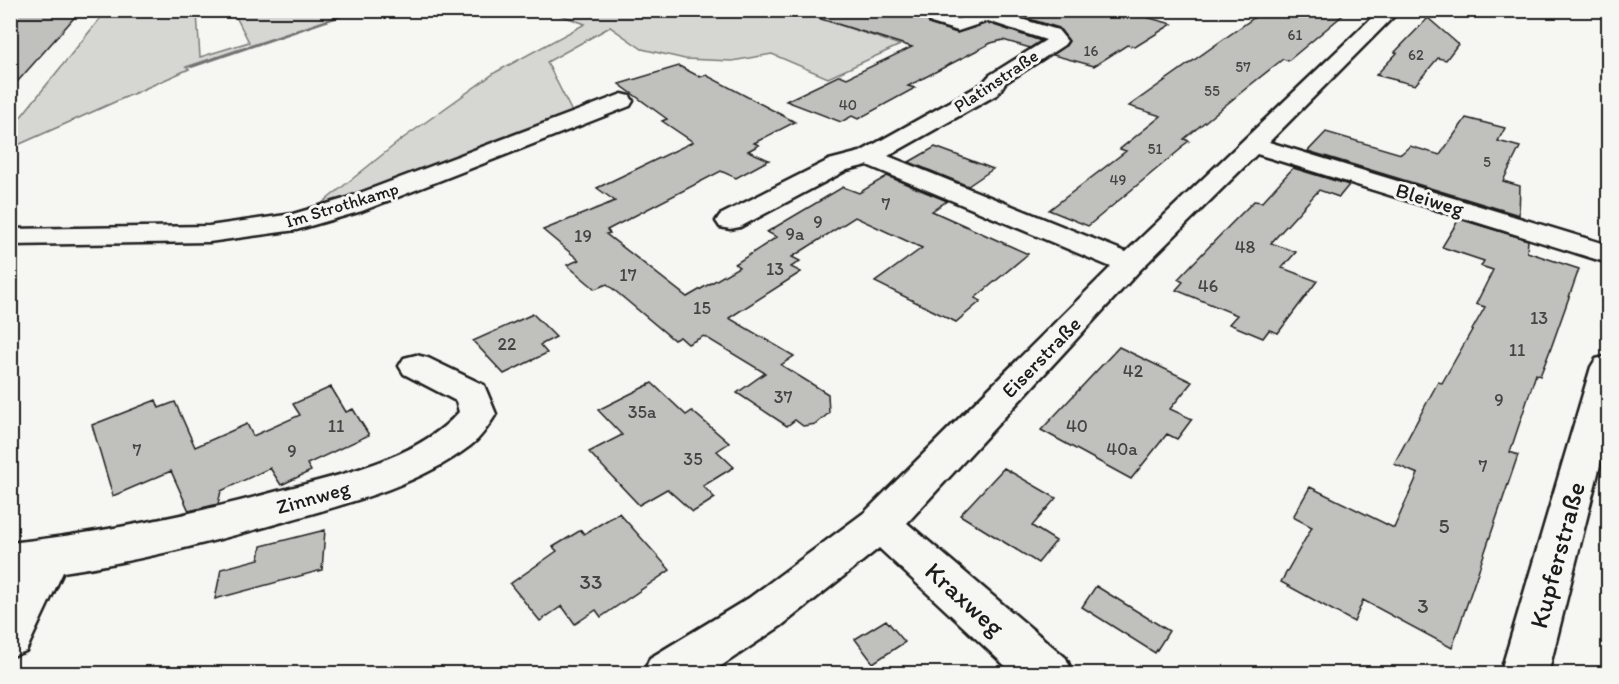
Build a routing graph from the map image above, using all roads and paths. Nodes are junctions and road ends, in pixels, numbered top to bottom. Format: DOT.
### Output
graph roads {
  1 [pos="943,10"];
  2 [pos="1391,10"];
  3 [pos="978,13"];
  4 [pos="622,101"];
  5 [pos="1251,144"];
  6 [pos="869,157"];
  7 [pos="730,221"];
  8 [pos="10,237"];
  9 [pos="1608,254"];
  10 [pos="1130,264"];
  11 [pos="416,366"];
  12 [pos="1608,367"];
  13 [pos="880,524"];
  14 [pos="30,559"];
  15 [pos="10,636"];
  16 [pos="667,674"];
  17 [pos="1049,674"];
  18 [pos="1524,674"];
  1 -- 3 [label="street, Platinstraße"];
  2 -- 5 [label="street, Eiserstraße"];
  3 -- 6 [label="street, Platinstraße"];
  4 -- 8 [label="street, Im Strothkamp"];
  5 -- 9 [label="street, Bleiweg"];
  5 -- 10 [label="street, Eiserstraße"];
  6 -- 7 [label="street, Platinstraße"];
  6 -- 10 [label="street"];
  10 -- 13 [label="street, Eiserstraße"];
  11 -- 14 [label="street, Zinnweg"];
  12 -- 18 [label="street, Kupferstraße"];
  13 -- 16 [label="street, Eiserstraße"];
  13 -- 17 [label="street, Kraxweg"];
  14 -- 15 [label="street, Zinnweg"];
}
